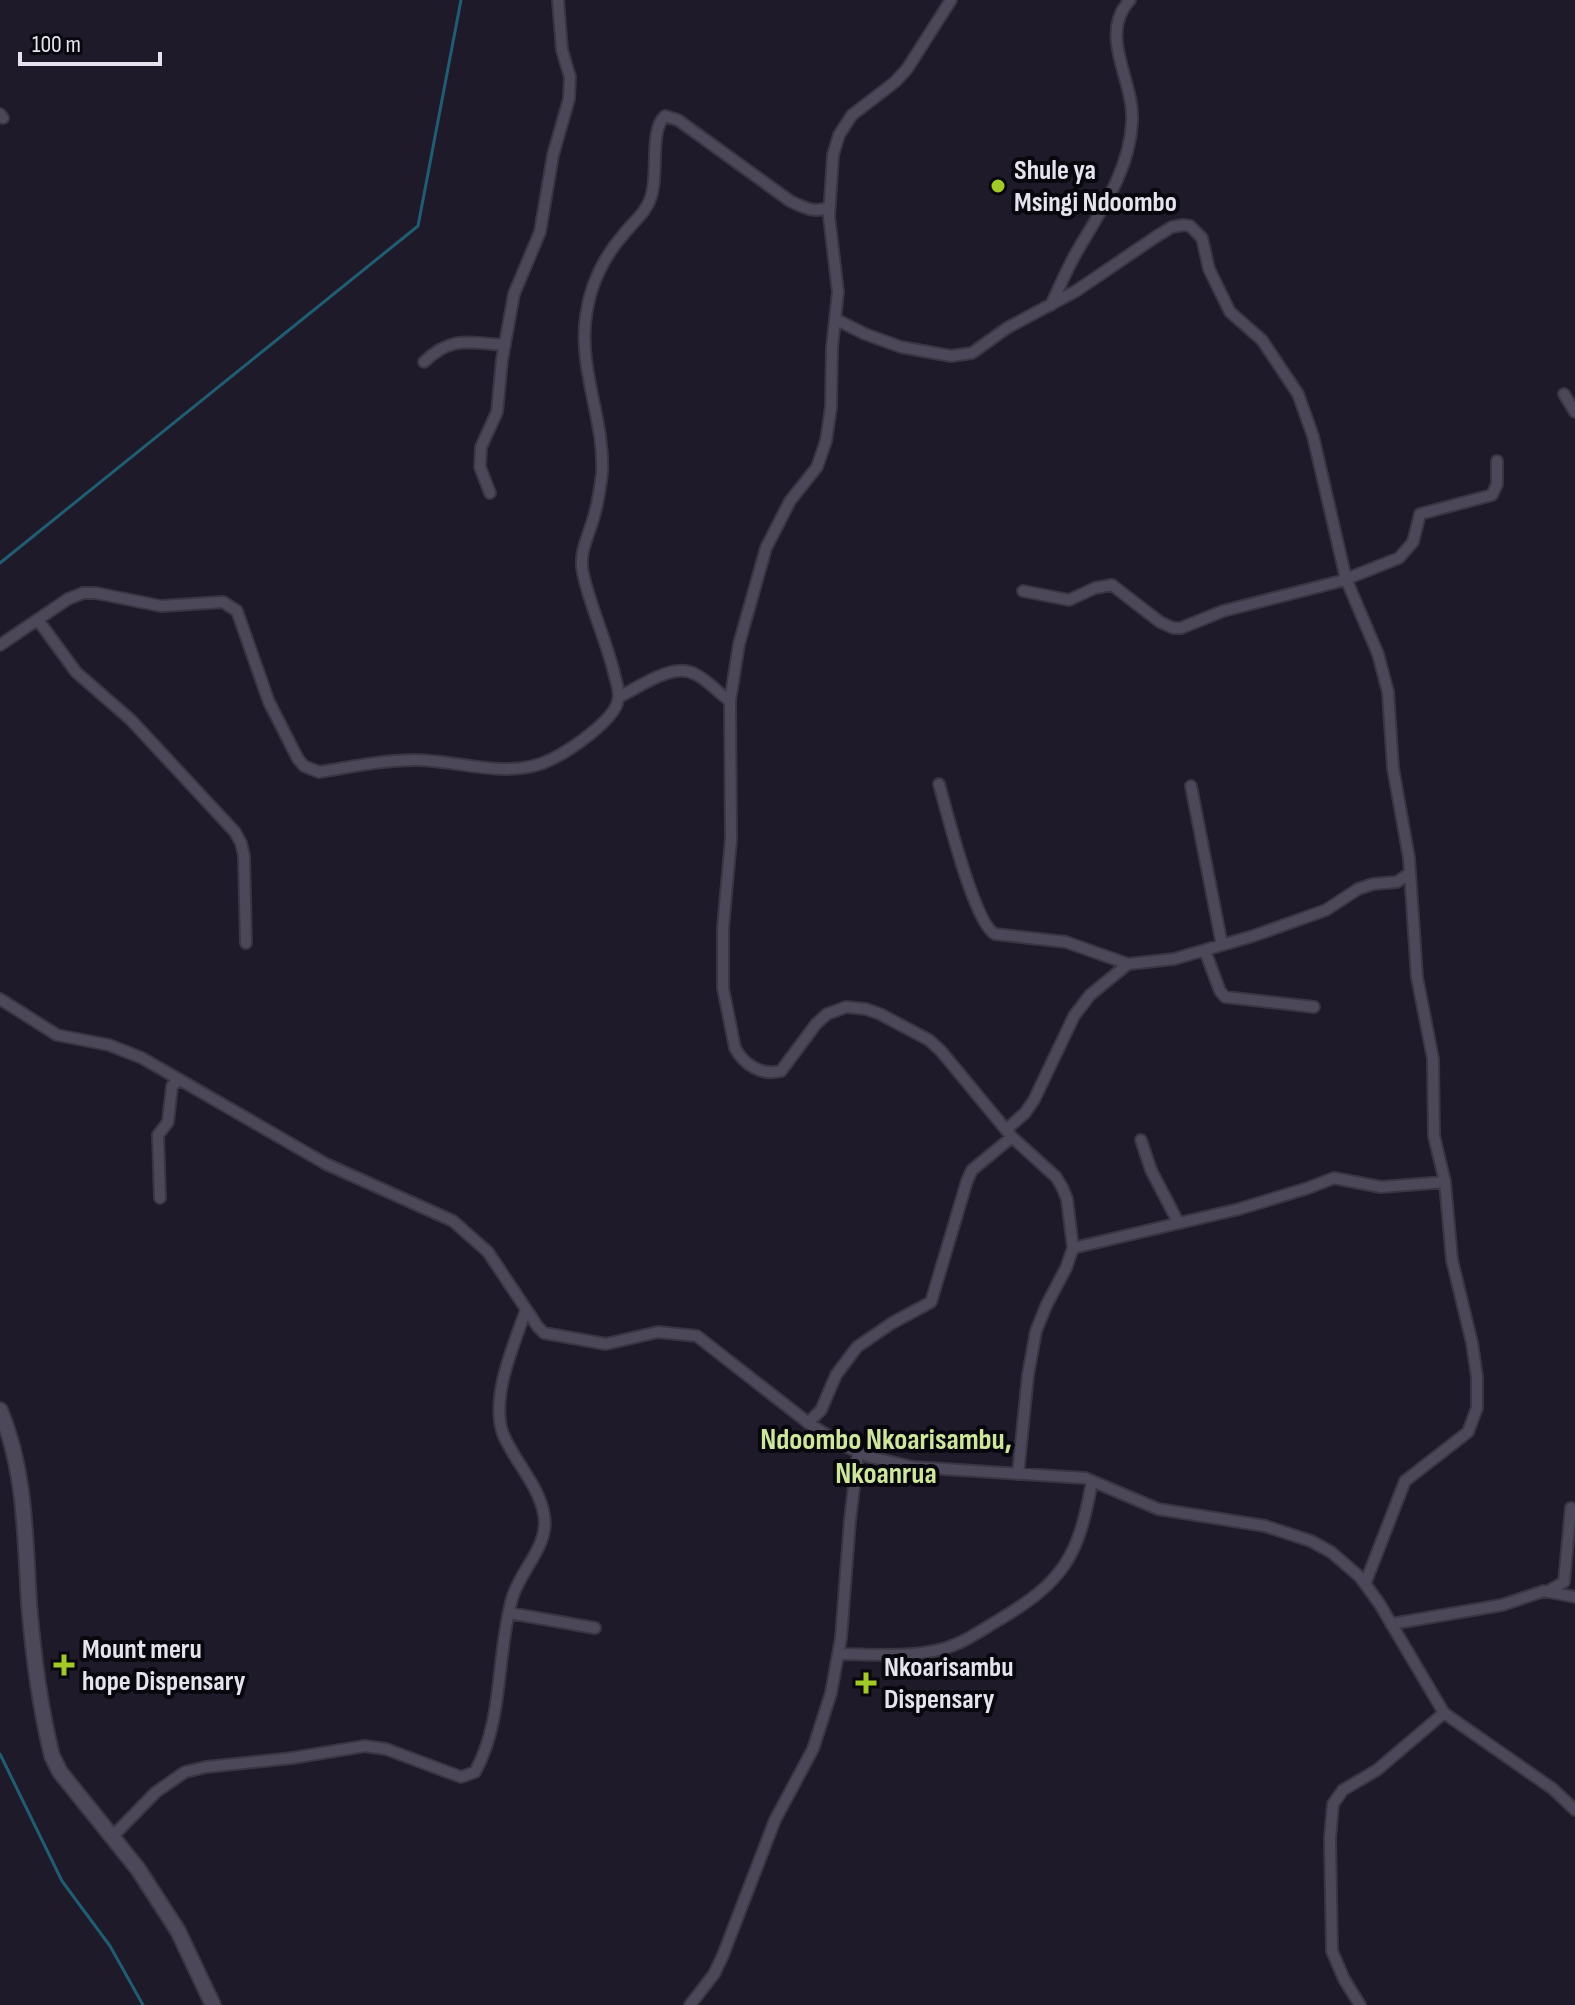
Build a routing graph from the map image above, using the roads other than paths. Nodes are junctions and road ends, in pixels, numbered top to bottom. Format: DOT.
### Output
graph roads {
  1 [pos="558,0"];
  2 [pos="951,0"];
  3 [pos="1130,0"];
  4 [pos="829,207"];
  5 [pos="1050,306"];
  6 [pos="835,319"];
  7 [pos="505,345"];
  8 [pos="424,362"];
  9 [pos="1564,394"];
  10 [pos="1575,412"];
  11 [pos="1497,461"];
  12 [pos="490,493"];
  13 [pos="1346,579"];
  14 [pos="1023,591"];
  15 [pos="38,620"];
  16 [pos="0,645"];
  17 [pos="619,697"];
  18 [pos="730,701"];
  19 [pos="939,784"];
  20 [pos="1191,786"];
  21 [pos="1410,873"];
  22 [pos="246,943"];
  23 [pos="1222,945"];
  24 [pos="1205,951"];
  25 [pos="1128,964"];
  26 [pos="0,999"];
  27 [pos="1314,1007"];
  28 [pos="179,1080"];
  29 [pos="1010,1133"];
  30 [pos="1141,1140"];
  31 [pos="1445,1182"];
  32 [pos="160,1198"];
  33 [pos="1178,1222"];
  34 [pos="1073,1248"];
  35 [pos="526,1310"];
  36 [pos="0,1410"];
  37 [pos="808,1423"];
  38 [pos="858,1453"];
  39 [pos="1018,1474"];
  40 [pos="1092,1481"];
  41 [pos="1571,1508"];
  42 [pos="1365,1584"];
  43 [pos="1548,1590"];
  44 [pos="1575,1597"];
  45 [pos="509,1613"];
  46 [pos="1391,1624"];
  47 [pos="595,1628"];
  48 [pos="838,1654"];
  49 [pos="1444,1713"];
  50 [pos="1575,1810"];
  51 [pos="112,1837"];
  52 [pos="213,2005"];
  53 [pos="690,2005"];
  54 [pos="1360,2005"];
  1 -- 7 [label="street"];
  2 -- 4 [label="street"];
  3 -- 5 [label="street"];
  4 -- 6 [label="street"];
  4 -- 17 [label="street"];
  5 -- 6 [label="street"];
  5 -- 13 [label="street"];
  6 -- 18 [label="street"];
  7 -- 8 [label="street"];
  7 -- 12 [label="street"];
  9 -- 10 [label="street"];
  11 -- 13 [label="street"];
  13 -- 14 [label="street"];
  13 -- 21 [label="street"];
  15 -- 16 [label="street"];
  15 -- 17 [label="street"];
  15 -- 22 [label="street"];
  17 -- 18 [label="street"];
  18 -- 29 [label="street"];
  19 -- 25 [label="street"];
  20 -- 23 [label="street"];
  21 -- 23 [label="street"];
  21 -- 31 [label="street"];
  23 -- 24 [label="street"];
  24 -- 25 [label="street"];
  24 -- 27 [label="street"];
  25 -- 29 [label="street"];
  26 -- 28 [label="street"];
  28 -- 32 [label="street"];
  28 -- 35 [label="street"];
  29 -- 34 [label="street"];
  29 -- 37 [label="street"];
  30 -- 33 [label="street"];
  31 -- 33 [label="street"];
  31 -- 42 [label="street"];
  33 -- 34 [label="street"];
  34 -- 39 [label="street"];
  35 -- 37 [label="street"];
  35 -- 45 [label="street"];
  36 -- 51 [label="street"];
  37 -- 38 [label="street"];
  38 -- 39 [label="street"];
  38 -- 48 [label="street"];
  39 -- 40 [label="street"];
  40 -- 42 [label="street"];
  40 -- 48 [label="street"];
  41 -- 43 [label="street"];
  42 -- 46 [label="street"];
  43 -- 44 [label="street"];
  43 -- 46 [label="street"];
  45 -- 47 [label="street"];
  45 -- 51 [label="street"];
  46 -- 49 [label="street"];
  48 -- 53 [label="street"];
  49 -- 50 [label="street"];
  49 -- 54 [label="street"];
  51 -- 52 [label="street"];
}
